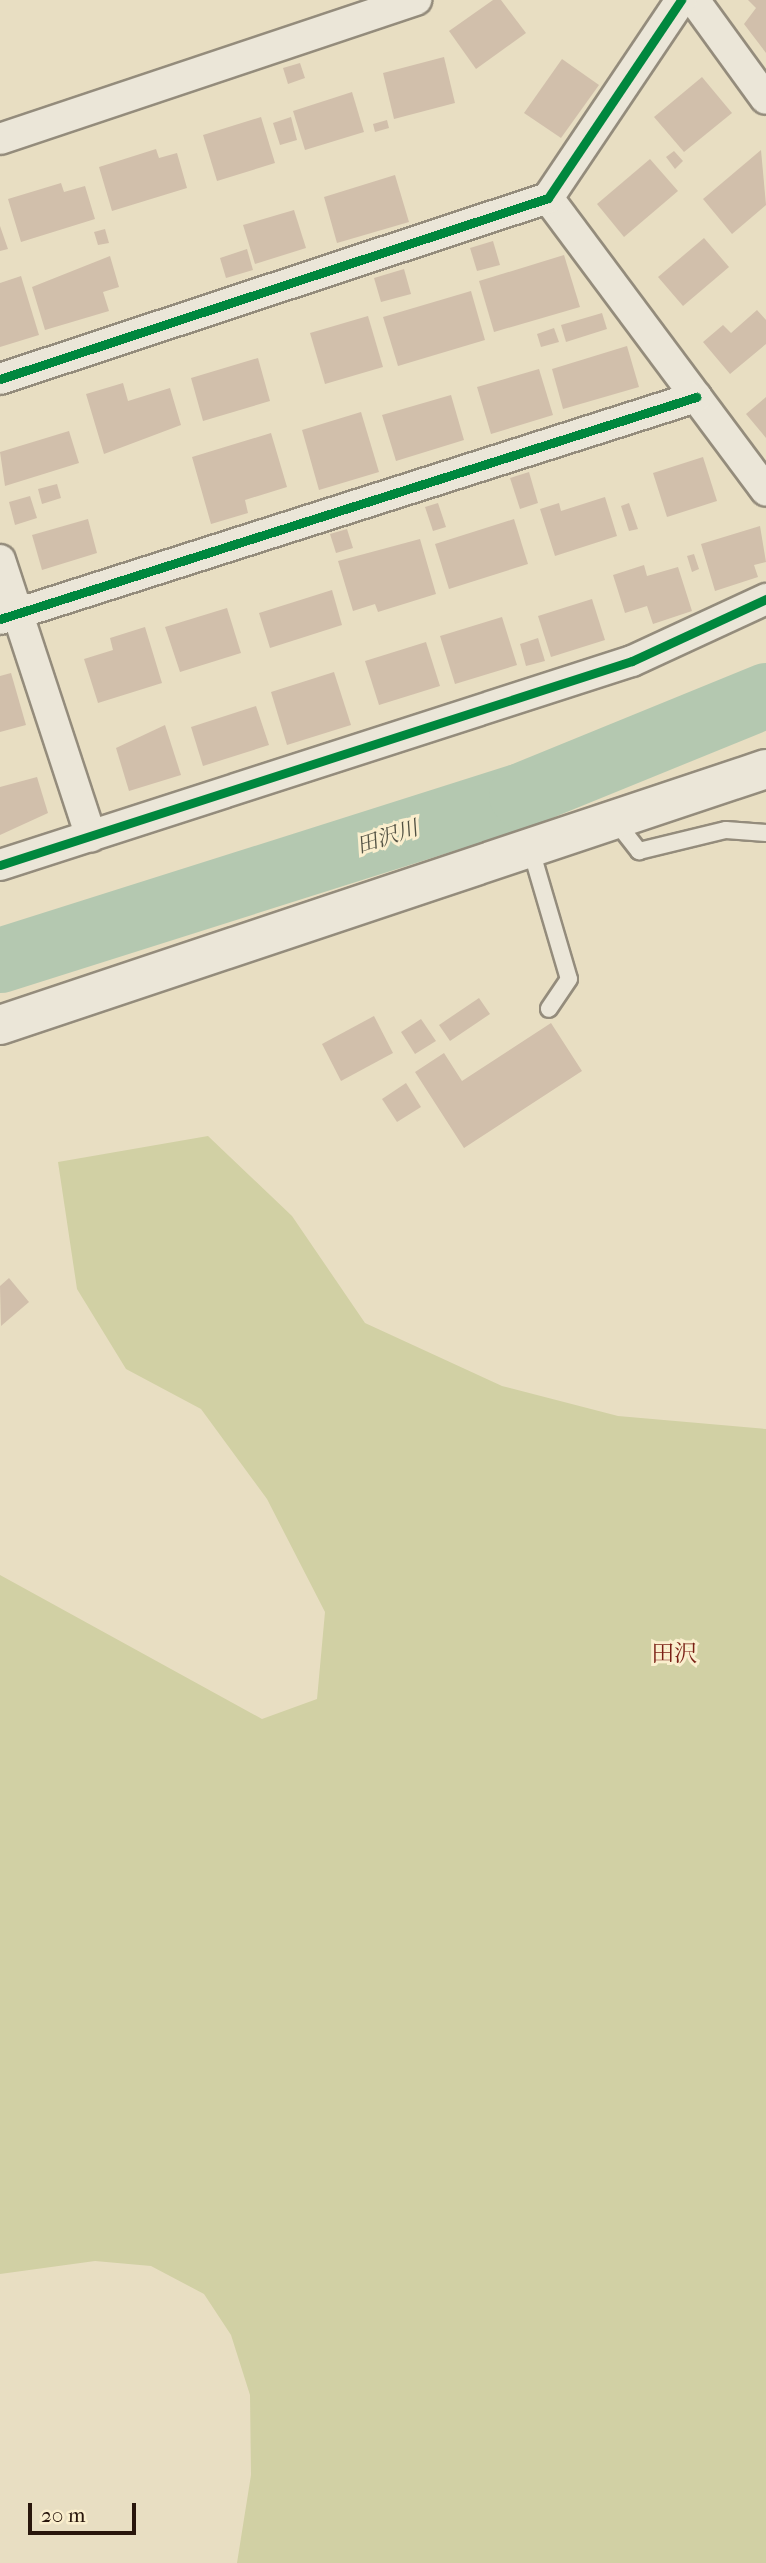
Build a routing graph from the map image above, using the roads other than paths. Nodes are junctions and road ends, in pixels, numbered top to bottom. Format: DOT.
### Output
graph roads {
  1 [pos="415,0"];
  2 [pos="681,0"];
  3 [pos="694,0"];
  4 [pos="766,99"];
  5 [pos="0,139"];
  6 [pos="548,198"];
  7 [pos="0,379"];
  8 [pos="696,397"];
  9 [pos="766,491"];
  10 [pos="0,560"];
  11 [pos="766,599"];
  12 [pos="8,616"];
  13 [pos="766,769"];
  14 [pos="617,823"];
  15 [pos="766,833"];
  16 [pos="91,836"];
  17 [pos="531,850"];
  18 [pos="0,865"];
  19 [pos="549,1009"];
  20 [pos="0,1025"];
  1 -- 5 [label="street"];
  2 -- 6 [label="street"];
  3 -- 4 [label="street"];
  6 -- 7 [label="street"];
  6 -- 8 [label="street"];
  8 -- 9 [label="street"];
  8 -- 12 [label="street"];
  10 -- 12 [label="street"];
  11 -- 16 [label="street"];
  12 -- 16 [label="street"];
  13 -- 14 [label="street"];
  14 -- 15 [label="lane"];
  14 -- 17 [label="street"];
  16 -- 18 [label="street"];
  17 -- 19 [label="lane"];
  17 -- 20 [label="street"];
}
